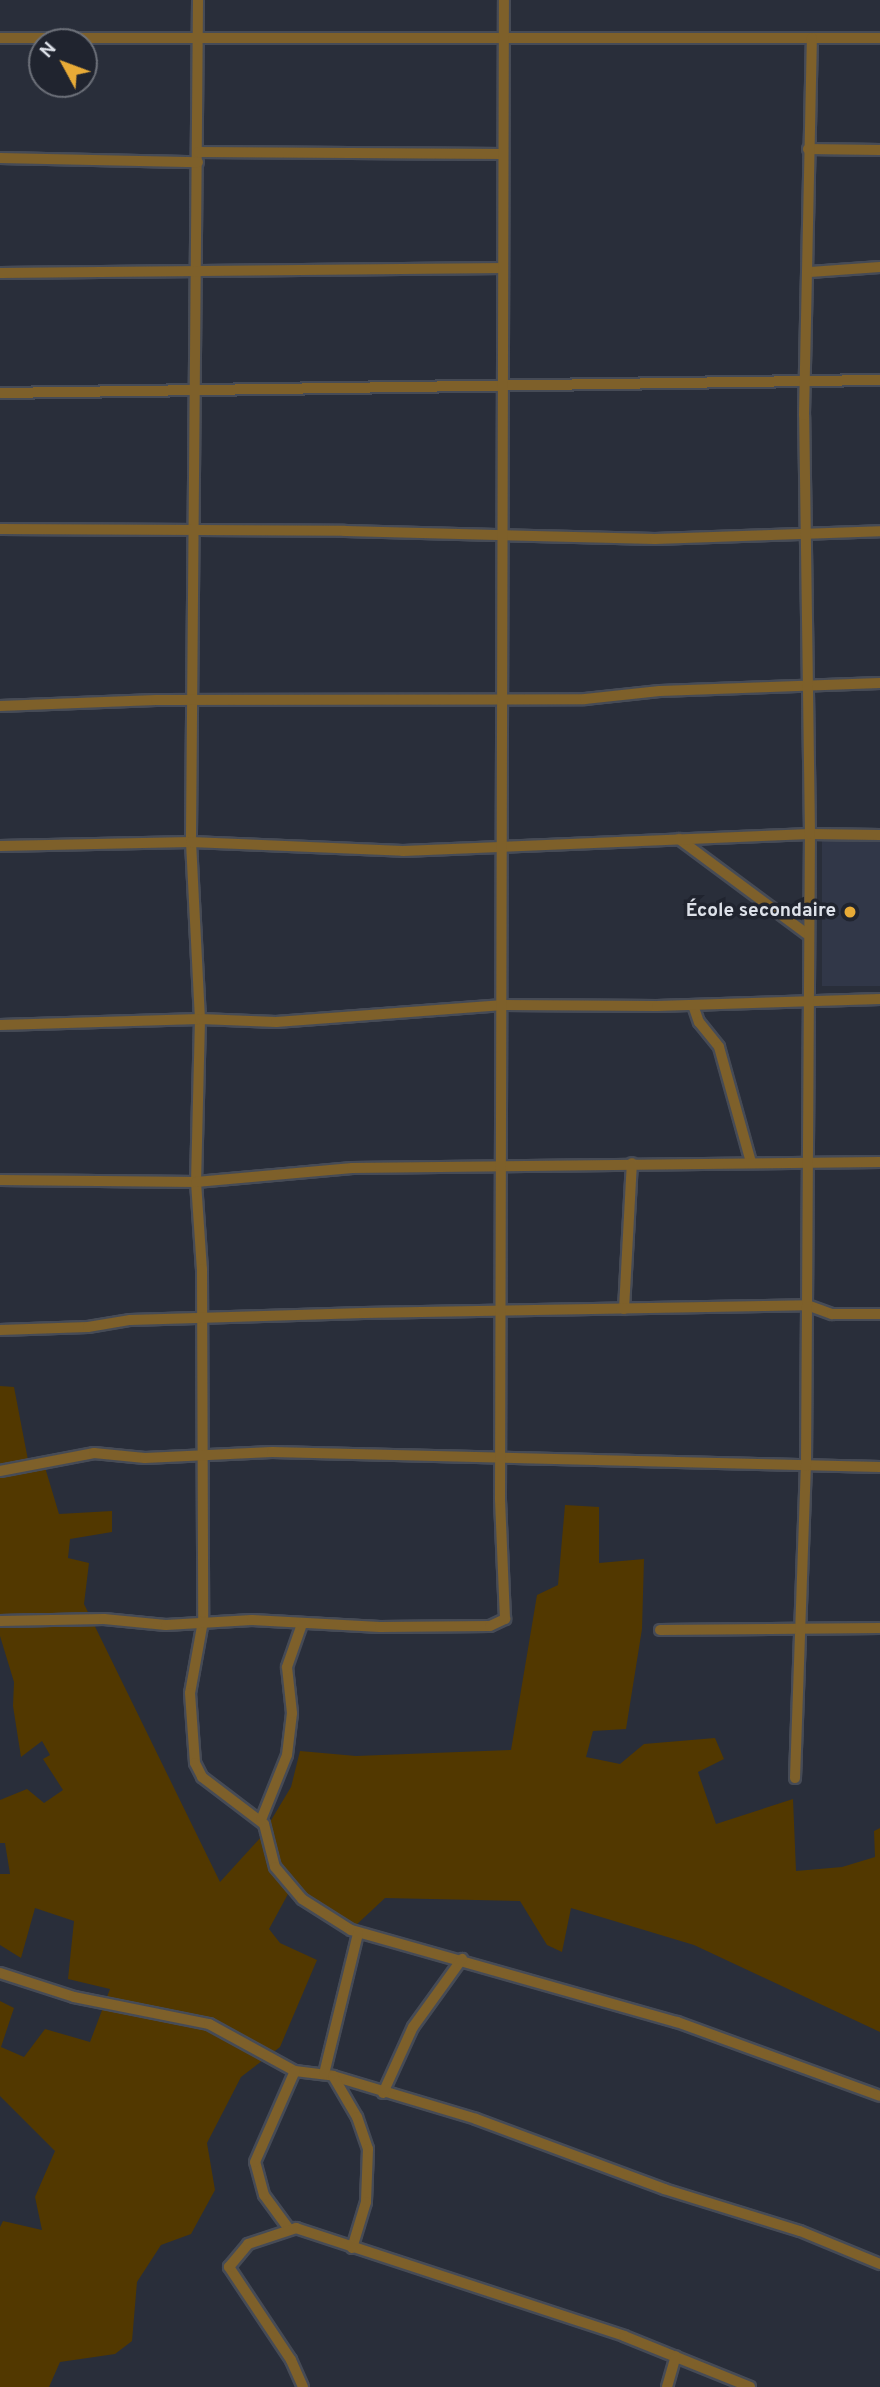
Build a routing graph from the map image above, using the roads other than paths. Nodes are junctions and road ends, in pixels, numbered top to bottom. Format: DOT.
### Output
graph roads {
  1 [pos="198,0"];
  2 [pos="504,0"];
  3 [pos="197,36"];
  4 [pos="0,38"];
  5 [pos="812,38"];
  6 [pos="880,38"];
  7 [pos="505,39"];
  8 [pos="808,149"];
  9 [pos="880,150"];
  10 [pos="502,154"];
  11 [pos="198,157"];
  12 [pos="0,158"];
  13 [pos="880,267"];
  14 [pos="503,268"];
  15 [pos="810,272"];
  16 [pos="0,273"];
  17 [pos="197,273"];
  18 [pos="880,380"];
  19 [pos="807,382"];
  20 [pos="503,387"];
  21 [pos="195,388"];
  22 [pos="0,393"];
  23 [pos="0,530"];
  24 [pos="192,531"];
  25 [pos="880,531"];
  26 [pos="807,533"];
  27 [pos="501,536"];
  28 [pos="809,684"];
  29 [pos="880,684"];
  30 [pos="503,699"];
  31 [pos="191,701"];
  32 [pos="0,706"];
  33 [pos="810,834"];
  34 [pos="880,835"];
  35 [pos="679,839"];
  36 [pos="191,842"];
  37 [pos="0,846"];
  38 [pos="503,846"];
  39 [pos="807,934"];
  40 [pos="880,999"];
  41 [pos="807,1002"];
  42 [pos="503,1004"];
  43 [pos="693,1005"];
  44 [pos="200,1018"];
  45 [pos="0,1024"];
  46 [pos="751,1162"];
  47 [pos="880,1162"];
  48 [pos="632,1163"];
  49 [pos="806,1163"];
  50 [pos="502,1167"];
  51 [pos="0,1180"];
  52 [pos="196,1182"];
  53 [pos="807,1305"];
  54 [pos="624,1309"];
  55 [pos="503,1313"];
  56 [pos="880,1314"];
  57 [pos="203,1317"];
  58 [pos="0,1330"];
  59 [pos="202,1453"];
  60 [pos="503,1457"];
  61 [pos="806,1466"];
  62 [pos="880,1467"];
  63 [pos="0,1471"];
  64 [pos="203,1620"];
  65 [pos="0,1621"];
  66 [pos="302,1624"];
  67 [pos="803,1625"];
  68 [pos="880,1628"];
  69 [pos="660,1630"];
  70 [pos="795,1779"];
  71 [pos="261,1820"];
  72 [pos="358,1933"];
  73 [pos="462,1959"];
  74 [pos="0,1973"];
  75 [pos="295,2071"];
  76 [pos="328,2075"];
  77 [pos="383,2094"];
  78 [pos="880,2096"];
  79 [pos="289,2229"];
  80 [pos="352,2248"];
  81 [pos="880,2264"];
  82 [pos="676,2356"];
  83 [pos="303,2387"];
  84 [pos="667,2387"];
  85 [pos="750,2387"];
  1 -- 3 [label="street"];
  2 -- 7 [label="street"];
  3 -- 4 [label="street"];
  3 -- 7 [label="street"];
  3 -- 11 [label="street"];
  5 -- 6 [label="street"];
  5 -- 7 [label="street"];
  5 -- 8 [label="street"];
  7 -- 10 [label="street"];
  8 -- 9 [label="street"];
  8 -- 15 [label="street"];
  10 -- 11 [label="street"];
  10 -- 14 [label="street"];
  11 -- 12 [label="street"];
  11 -- 17 [label="street"];
  13 -- 15 [label="street"];
  14 -- 17 [label="street"];
  14 -- 20 [label="street"];
  15 -- 19 [label="street"];
  16 -- 17 [label="street"];
  17 -- 21 [label="street"];
  18 -- 19 [label="street"];
  19 -- 20 [label="street"];
  19 -- 26 [label="street"];
  20 -- 21 [label="street"];
  20 -- 27 [label="street"];
  21 -- 22 [label="street"];
  21 -- 24 [label="street"];
  23 -- 24 [label="street"];
  24 -- 27 [label="street"];
  24 -- 31 [label="street"];
  25 -- 26 [label="street"];
  26 -- 27 [label="street"];
  26 -- 28 [label="street"];
  27 -- 30 [label="street"];
  28 -- 29 [label="street"];
  28 -- 30 [label="street"];
  28 -- 33 [label="street"];
  30 -- 31 [label="street"];
  30 -- 38 [label="street"];
  31 -- 32 [label="street"];
  31 -- 36 [label="street"];
  33 -- 34 [label="street"];
  33 -- 35 [label="street"];
  33 -- 39 [label="street"];
  35 -- 38 [label="street"];
  35 -- 39 [label="street"];
  36 -- 37 [label="street"];
  36 -- 38 [label="street"];
  36 -- 44 [label="street"];
  38 -- 42 [label="street"];
  39 -- 41 [label="street"];
  40 -- 41 [label="street"];
  41 -- 43 [label="street"];
  41 -- 49 [label="street"];
  42 -- 43 [label="street"];
  42 -- 44 [label="street"];
  42 -- 50 [label="street"];
  43 -- 46 [label="street"];
  44 -- 45 [label="street"];
  44 -- 52 [label="street"];
  46 -- 48 [label="street"];
  46 -- 49 [label="street"];
  47 -- 49 [label="street"];
  48 -- 50 [label="street"];
  48 -- 54 [label="street"];
  49 -- 53 [label="street"];
  50 -- 52 [label="street"];
  50 -- 55 [label="street"];
  51 -- 52 [label="street"];
  52 -- 57 [label="street"];
  53 -- 54 [label="street"];
  53 -- 56 [label="street"];
  53 -- 61 [label="street"];
  54 -- 55 [label="street"];
  55 -- 57 [label="street"];
  55 -- 60 [label="street"];
  57 -- 58 [label="street"];
  57 -- 59 [label="street"];
  59 -- 60 [label="street"];
  59 -- 63 [label="street"];
  59 -- 64 [label="street"];
  60 -- 61 [label="street"];
  60 -- 66 [label="street"];
  61 -- 62 [label="street"];
  61 -- 67 [label="street"];
  64 -- 65 [label="street"];
  64 -- 66 [label="street"];
  64 -- 71 [label="street"];
  66 -- 71 [label="street"];
  67 -- 68 [label="street"];
  67 -- 69 [label="street"];
  67 -- 70 [label="street"];
  71 -- 72 [label="street"];
  72 -- 73 [label="street"];
  72 -- 76 [label="street"];
  73 -- 77 [label="street"];
  73 -- 78 [label="street"];
  74 -- 75 [label="street"];
  75 -- 76 [label="street"];
  75 -- 79 [label="street"];
  76 -- 77 [label="street"];
  76 -- 80 [label="street"];
  77 -- 81 [label="street"];
  79 -- 80 [label="street"];
  79 -- 83 [label="street"];
  80 -- 82 [label="street"];
  82 -- 84 [label="street"];
  82 -- 85 [label="street"];
}
